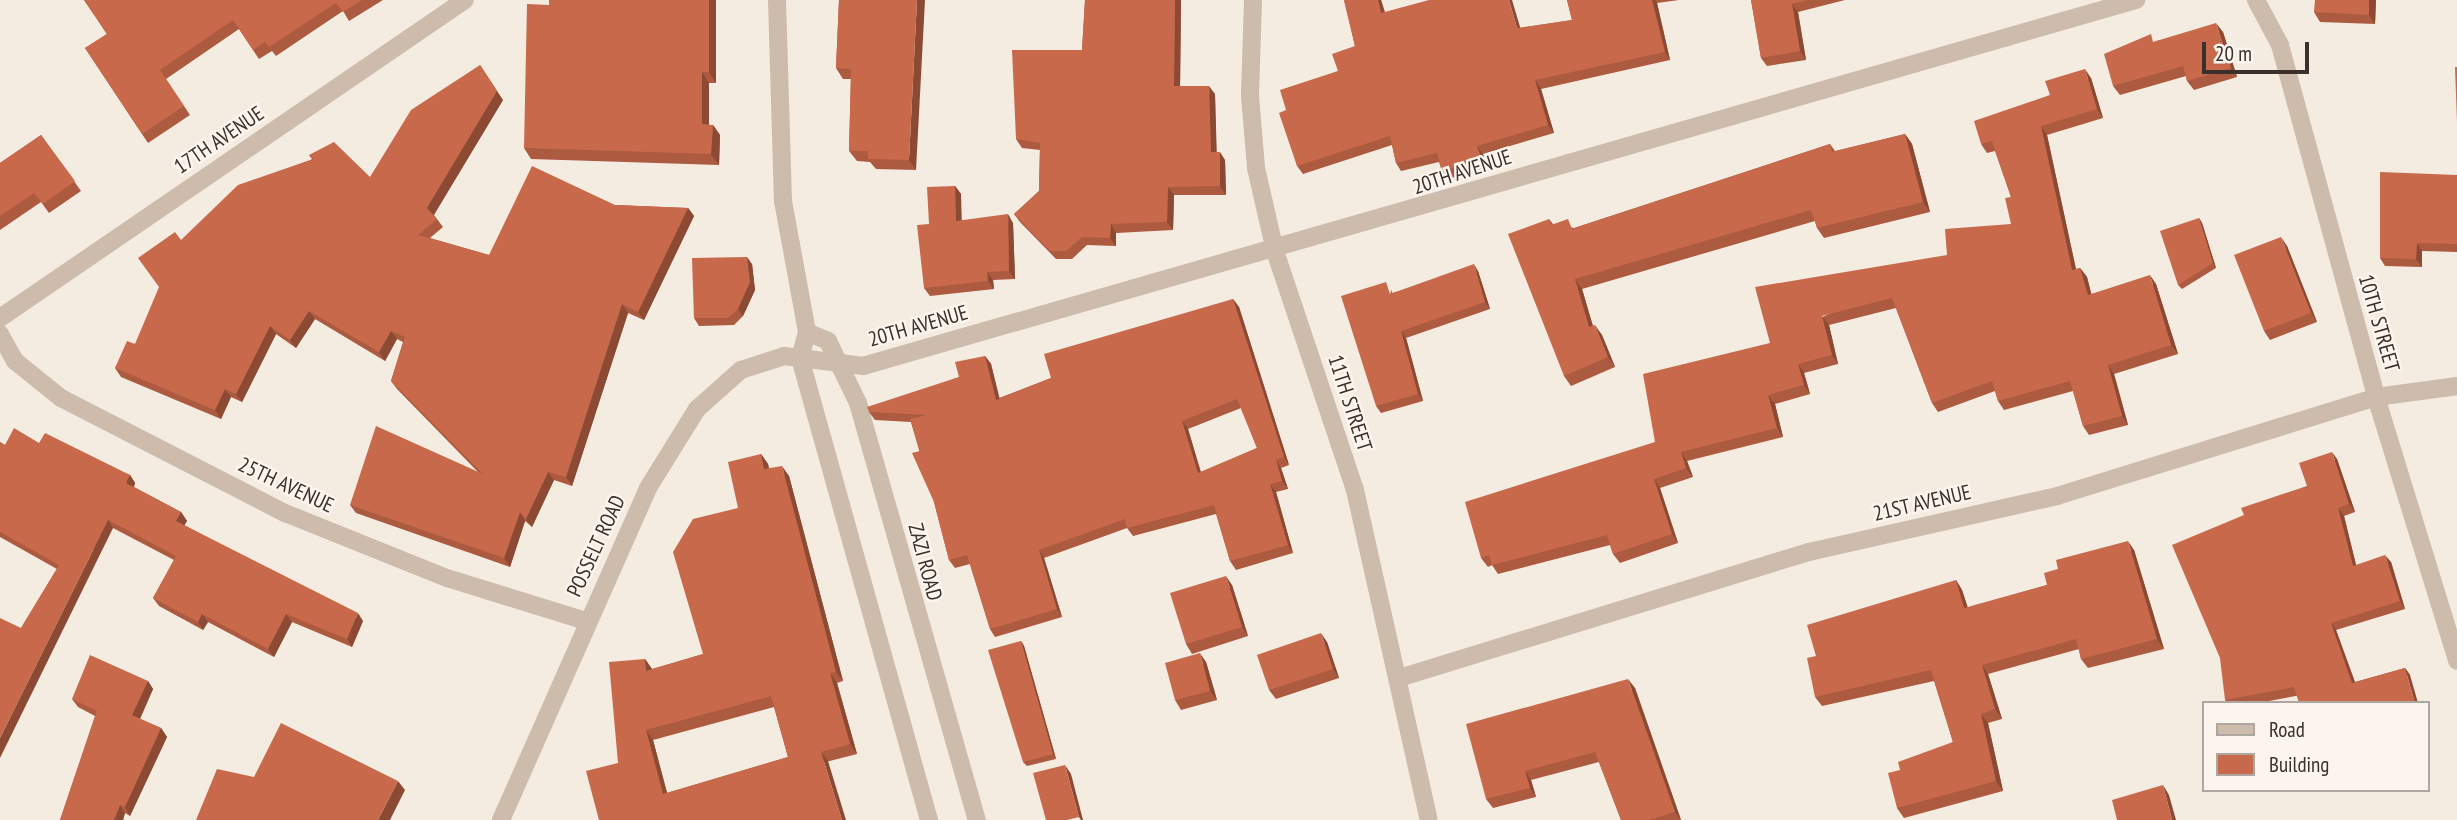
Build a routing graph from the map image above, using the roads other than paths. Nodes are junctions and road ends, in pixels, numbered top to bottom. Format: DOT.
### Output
graph roads {
  1 [pos="465,0"];
  2 [pos="777,0"];
  3 [pos="1253,0"];
  4 [pos="2136,0"];
  5 [pos="2256,0"];
  6 [pos="1275,251"];
  7 [pos="0,318"];
  8 [pos="807,332"];
  9 [pos="0,334"];
  10 [pos="800,358"];
  11 [pos="844,365"];
  12 [pos="2457,386"];
  13 [pos="2376,397"];
  14 [pos="586,621"];
  15 [pos="2457,661"];
  16 [pos="1399,678"];
  17 [pos="501,820"];
  18 [pos="929,820"];
  19 [pos="977,820"];
  20 [pos="1429,820"];
  1 -- 7 [label="street, 17TH AVENUE"];
  2 -- 8 [label="street"];
  3 -- 6 [label="street, 11TH STREET"];
  4 -- 6 [label="street, 20TH AVENUE"];
  5 -- 13 [label="street, 10TH STREET"];
  6 -- 11 [label="street, 20TH AVENUE"];
  6 -- 16 [label="street, 11TH STREET"];
  8 -- 10 [label="street"];
  8 -- 11 [label="street, ZAZI ROAD"];
  9 -- 14 [label="street, 25TH AVENUE"];
  10 -- 11 [label="street, 20TH AVENUE"];
  10 -- 14 [label="street, POSSELT ROAD"];
  10 -- 18 [label="street"];
  11 -- 19 [label="street, ZAZI ROAD"];
  12 -- 13 [label="street, 21ST AVENUE"];
  13 -- 15 [label="street, 10TH STREET"];
  13 -- 16 [label="street, 21ST AVENUE"];
  14 -- 17 [label="street, POSSELT ROAD"];
  16 -- 20 [label="street, 11TH STREET"];
}
